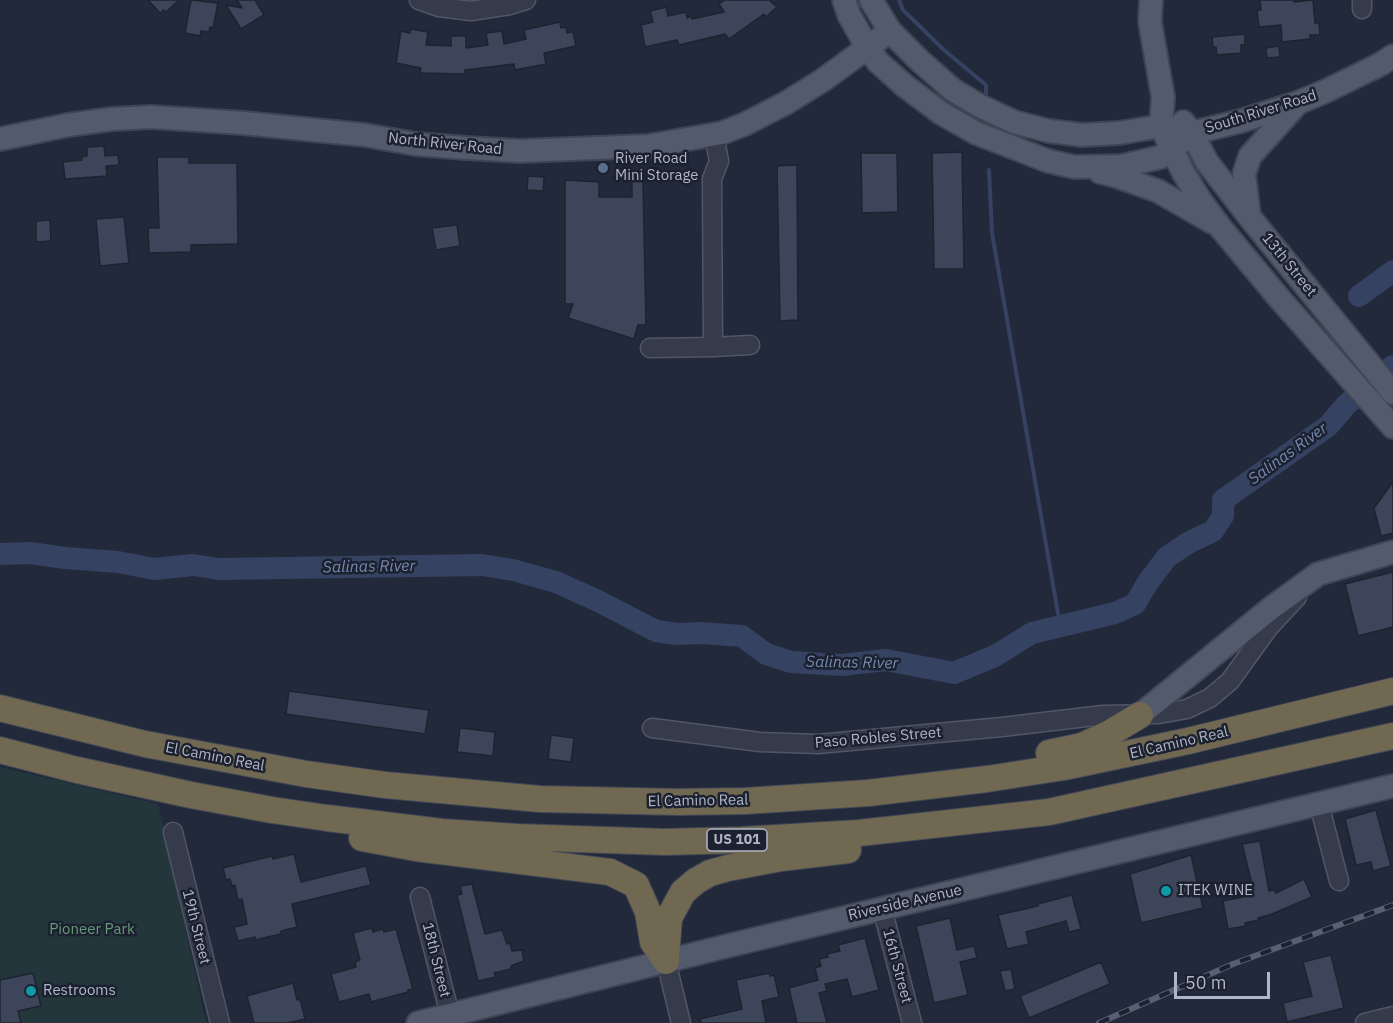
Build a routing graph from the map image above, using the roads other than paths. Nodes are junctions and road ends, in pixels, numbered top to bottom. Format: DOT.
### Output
graph roads {
  1 [pos="419,0"];
  2 [pos="526,0"];
  3 [pos="844,0"];
  4 [pos="871,0"];
  5 [pos="1151,0"];
  6 [pos="890,31"];
  7 [pos="867,47"];
  8 [pos="1393,56"];
  9 [pos="1163,98"];
  10 [pos="1297,103"];
  11 [pos="1161,126"];
  12 [pos="1192,133"];
  13 [pos="714,135"];
  14 [pos="0,140"];
  15 [pos="1172,150"];
  16 [pos="1075,167"];
  17 [pos="1250,218"];
  18 [pos="1224,232"];
  19 [pos="750,345"];
  20 [pos="713,347"];
  21 [pos="650,348"];
  22 [pos="1393,393"];
  23 [pos="1391,426"];
  24 [pos="1393,552"];
  25 [pos="1318,574"];
  26 [pos="1180,684"];
  27 [pos="1393,691"];
  28 [pos="0,708"];
  29 [pos="1140,715"];
  30 [pos="1103,716"];
  31 [pos="652,728"];
  32 [pos="1393,736"];
  33 [pos="0,750"];
  34 [pos="77,770"];
  35 [pos="1393,786"];
  36 [pos="868,793"];
  37 [pos="1319,804"];
  38 [pos="1049,812"];
  39 [pos="173,832"];
  40 [pos="1339,881"];
  41 [pos="420,897"];
  42 [pos="882,908"];
  43 [pos="666,961"];
  44 [pos="1393,1016"];
  45 [pos="451,1019"];
  46 [pos="220,1023"];
  47 [pos="418,1023"];
  48 [pos="681,1023"];
  49 [pos="912,1023"];
  50 [pos="1367,1023"];
  1 -- 2 [label="street"];
  3 -- 7 [label="main road"];
  4 -- 6 [label="main road"];
  5 -- 9 [label="main road"];
  6 -- 7 [label="main road, North River Road"];
  6 -- 11 [label="main road"];
  7 -- 13 [label="main road, North River Road"];
  7 -- 16 [label="main road"];
  8 -- 10 [label="main road, South River Road"];
  9 -- 11 [label="main road"];
  9 -- 12 [label="main road, 13th Street"];
  10 -- 12 [label="main road, South River Road"];
  10 -- 17 [label="main road"];
  11 -- 12 [label="main road"];
  11 -- 15 [label="main road, 13th Street"];
  12 -- 15 [label="main road"];
  12 -- 17 [label="main road, 13th Street"];
  13 -- 14 [label="main road, North River Road"];
  13 -- 20 [label="street"];
  15 -- 16 [label="main road"];
  15 -- 18 [label="main road, 13th Street"];
  16 -- 18 [label="main road"];
  17 -- 22 [label="main road, 13th Street"];
  18 -- 23 [label="main road, 13th Street"];
  19 -- 20 [label="street"];
  20 -- 21 [label="street"];
  24 -- 25 [label="main road, Paso Robles Street"];
  25 -- 26 [label="main road, Paso Robles Street"];
  25 -- 29 [label="street, Paso Robles Street"];
  26 -- 29 [label="main road, Paso Robles Street"];
  26 -- 30 [label="street, Paso Robles Street"];
  27 -- 36 [label="highway, El Camino Real"];
  28 -- 36 [label="highway, El Camino Real"];
  29 -- 30 [label="street, Paso Robles Street"];
  29 -- 36 [label="highway"];
  30 -- 31 [label="street, Paso Robles Street"];
  32 -- 38 [label="highway, US 101"];
  33 -- 34 [label="highway, US 101"];
  34 -- 38 [label="highway, US 101"];
  34 -- 43 [label="highway"];
  35 -- 37 [label="main road, Riverside Avenue"];
  37 -- 40 [label="street"];
  37 -- 42 [label="main road, Riverside Avenue"];
  38 -- 43 [label="highway"];
  39 -- 46 [label="street, 19th Street"];
  41 -- 45 [label="street, 18th Street"];
  42 -- 43 [label="main road, Riverside Avenue"];
  42 -- 49 [label="street, 16th Street"];
  43 -- 45 [label="main road, Riverside Avenue"];
  43 -- 48 [label="street"];
  44 -- 50 [label="street"];
  45 -- 47 [label="main road, Riverside Avenue"];
}
